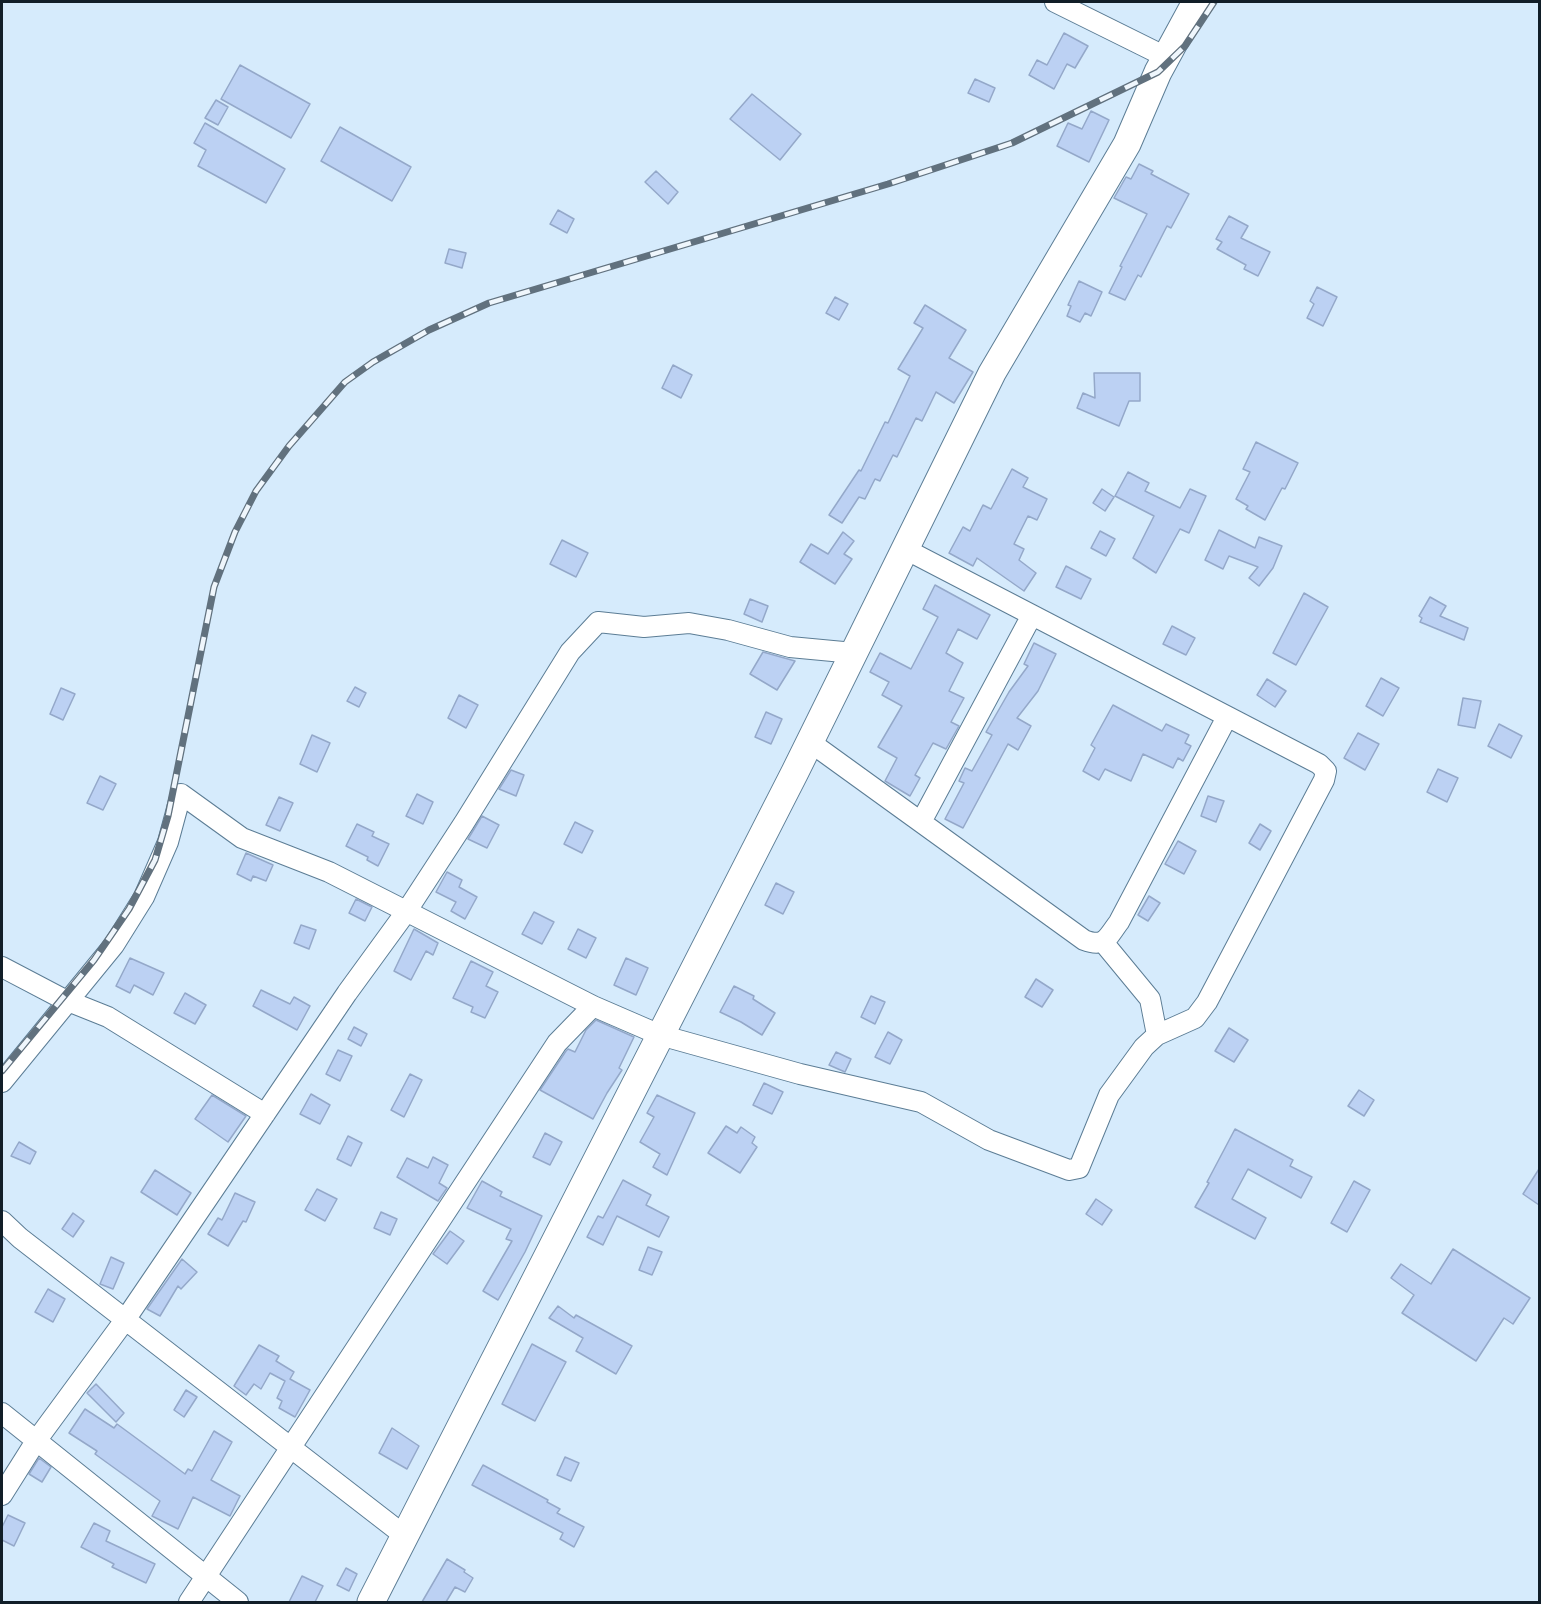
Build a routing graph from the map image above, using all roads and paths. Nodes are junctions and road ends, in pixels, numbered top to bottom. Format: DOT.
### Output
graph roads {
  1 [pos="1055,2"];
  2 [pos="1196,2"];
  3 [pos="1166,57"];
  4 [pos="905,549"];
  5 [pos="1032,615"];
  6 [pos="854,653"];
  7 [pos="1227,717"];
  8 [pos="810,742"];
  9 [pos="921,822"];
  10 [pos="406,912"];
  11 [pos="1103,942"];
  12 [pos="2,967"];
  13 [pos="68,1001"];
  14 [pos="593,1006"];
  15 [pos="660,1035"];
  16 [pos="1157,1035"];
  17 [pos="2,1082"];
  18 [pos="265,1114"];
  19 [pos="2,1221"];
  20 [pos="125,1320"];
  21 [pos="2,1413"];
  22 [pos="36,1441"];
  23 [pos="291,1448"];
  24 [pos="2,1495"];
  25 [pos="405,1536"];
  26 [pos="205,1577"];
  27 [pos="189,1602"];
  28 [pos="238,1602"];
  29 [pos="371,1602"];
  1 -- 3 [label="street"];
  2 -- 3 [label="main road"];
  3 -- 4 [label="main road"];
  4 -- 5 [label="street"];
  4 -- 6 [label="main road"];
  5 -- 7 [label="street"];
  5 -- 9 [label="street"];
  6 -- 8 [label="main road"];
  6 -- 10 [label="street"];
  7 -- 11 [label="street"];
  7 -- 16 [label="street"];
  8 -- 9 [label="street"];
  8 -- 15 [label="main road"];
  9 -- 11 [label="street"];
  10 -- 13 [label="street"];
  10 -- 14 [label="street"];
  10 -- 18 [label="street"];
  11 -- 16 [label="street"];
  12 -- 13 [label="street"];
  13 -- 17 [label="street"];
  13 -- 18 [label="street"];
  14 -- 15 [label="street"];
  14 -- 23 [label="street"];
  15 -- 16 [label="street"];
  15 -- 25 [label="main road"];
  18 -- 20 [label="street"];
  19 -- 20 [label="street"];
  20 -- 22 [label="street"];
  20 -- 23 [label="street"];
  21 -- 22 [label="street"];
  22 -- 24 [label="street"];
  22 -- 26 [label="street"];
  23 -- 25 [label="street"];
  23 -- 26 [label="street"];
  25 -- 29 [label="main road"];
  26 -- 27 [label="street"];
  26 -- 28 [label="street"];
}
